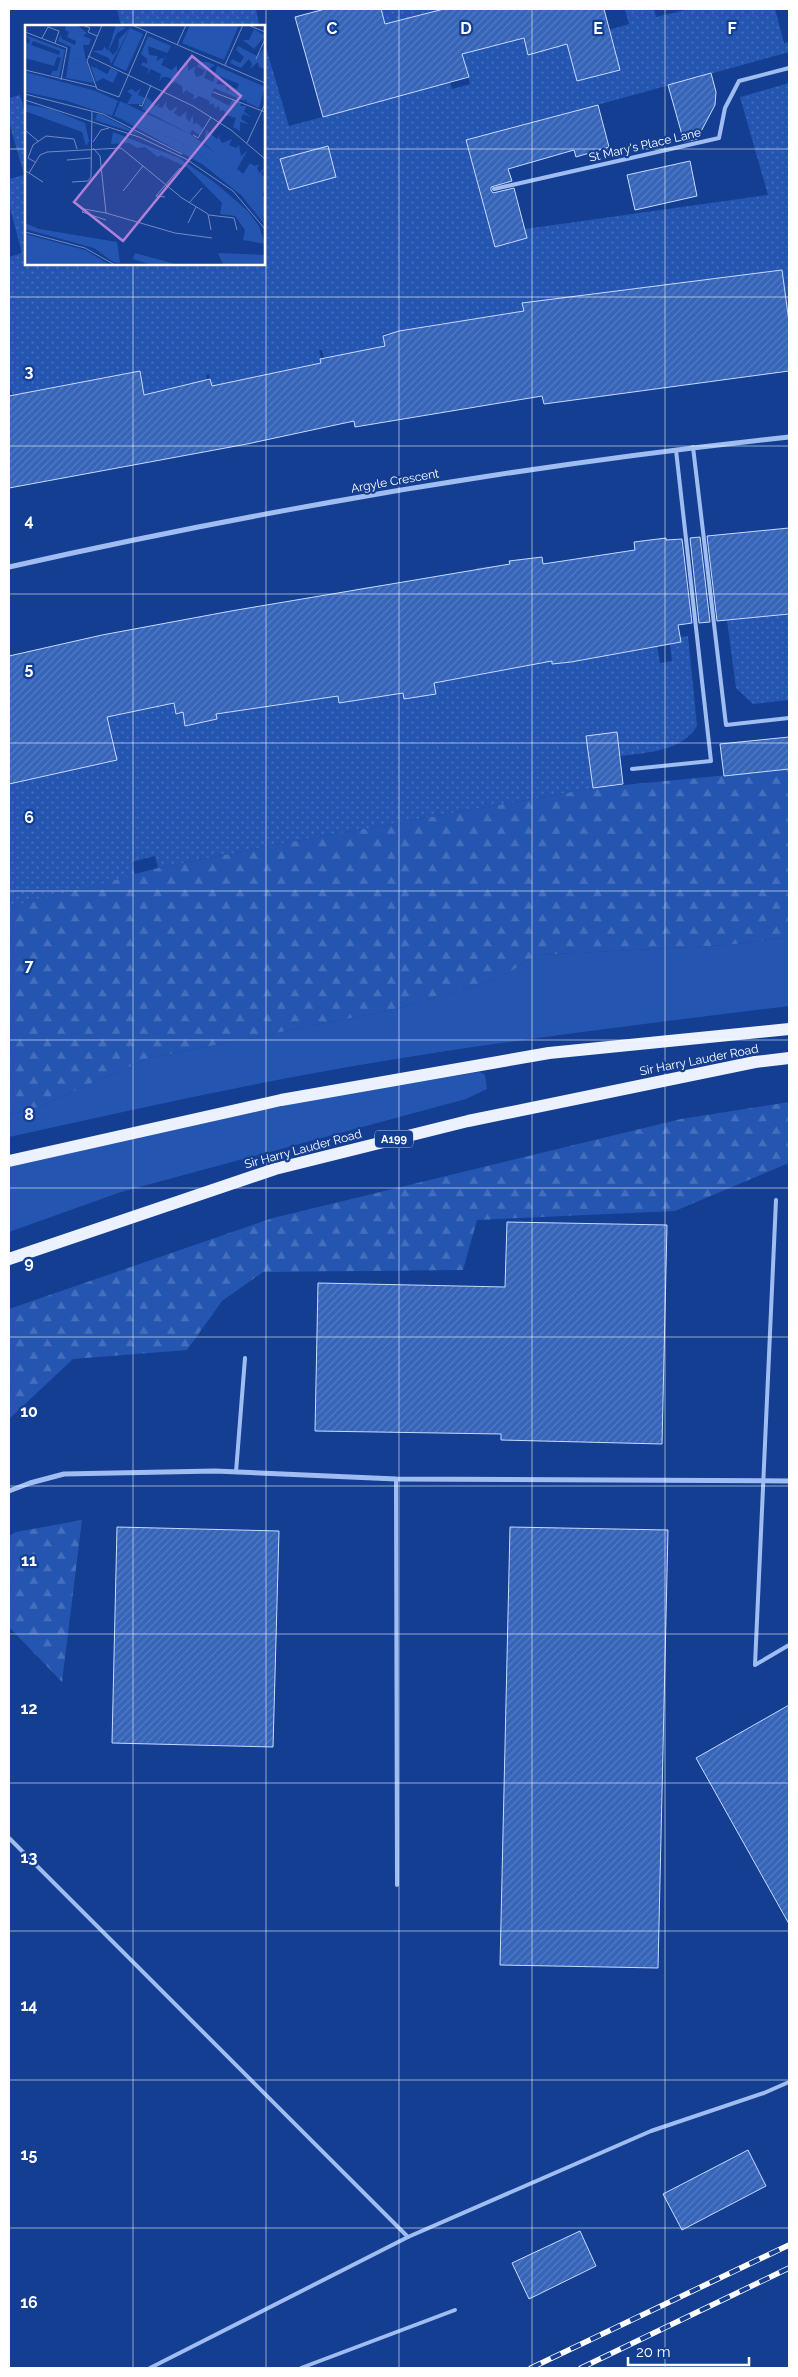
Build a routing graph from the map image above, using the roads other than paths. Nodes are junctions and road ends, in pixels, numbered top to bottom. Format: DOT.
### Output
graph roads {
  1 [pos="789,68"];
  2 [pos="494,190"];
  3 [pos="789,437"];
  4 [pos="693,447"];
  5 [pos="676,449"];
  6 [pos="9,568"];
  7 [pos="789,718"];
  8 [pos="632,769"];
  9 [pos="789,1029"];
  10 [pos="789,1058"];
  11 [pos="9,1161"];
  12 [pos="776,1200"];
  13 [pos="9,1259"];
  14 [pos="245,1358"];
  15 [pos="236,1472"];
  16 [pos="396,1479"];
  17 [pos="764,1480"];
  18 [pos="789,1481"];
  19 [pos="9,1492"];
  20 [pos="789,1645"];
  21 [pos="9,1838"];
  22 [pos="397,1885"];
  23 [pos="789,2082"];
  24 [pos="408,2236"];
  25 [pos="455,2310"];
  26 [pos="150,2368"];
  27 [pos="301,2368"];
  1 -- 2 [label="lane, St Mary's Place Lane"];
  3 -- 4 [label="street, Argyle Crescent"];
  4 -- 5 [label="street, Argyle Crescent"];
  4 -- 7 [label="lane"];
  5 -- 6 [label="street, Argyle Crescent"];
  5 -- 8 [label="lane"];
  9 -- 11 [label="main road, Sir Harry Lauder Road"];
  10 -- 13 [label="main road, Sir Harry Lauder Road / A199"];
  12 -- 17 [label="lane"];
  14 -- 15 [label="lane"];
  15 -- 16 [label="street"];
  15 -- 19 [label="street"];
  16 -- 17 [label="street"];
  16 -- 22 [label="lane"];
  17 -- 18 [label="street"];
  17 -- 20 [label="lane"];
  21 -- 24 [label="lane"];
  23 -- 24 [label="lane"];
  24 -- 26 [label="lane"];
  25 -- 27 [label="lane"];
}
